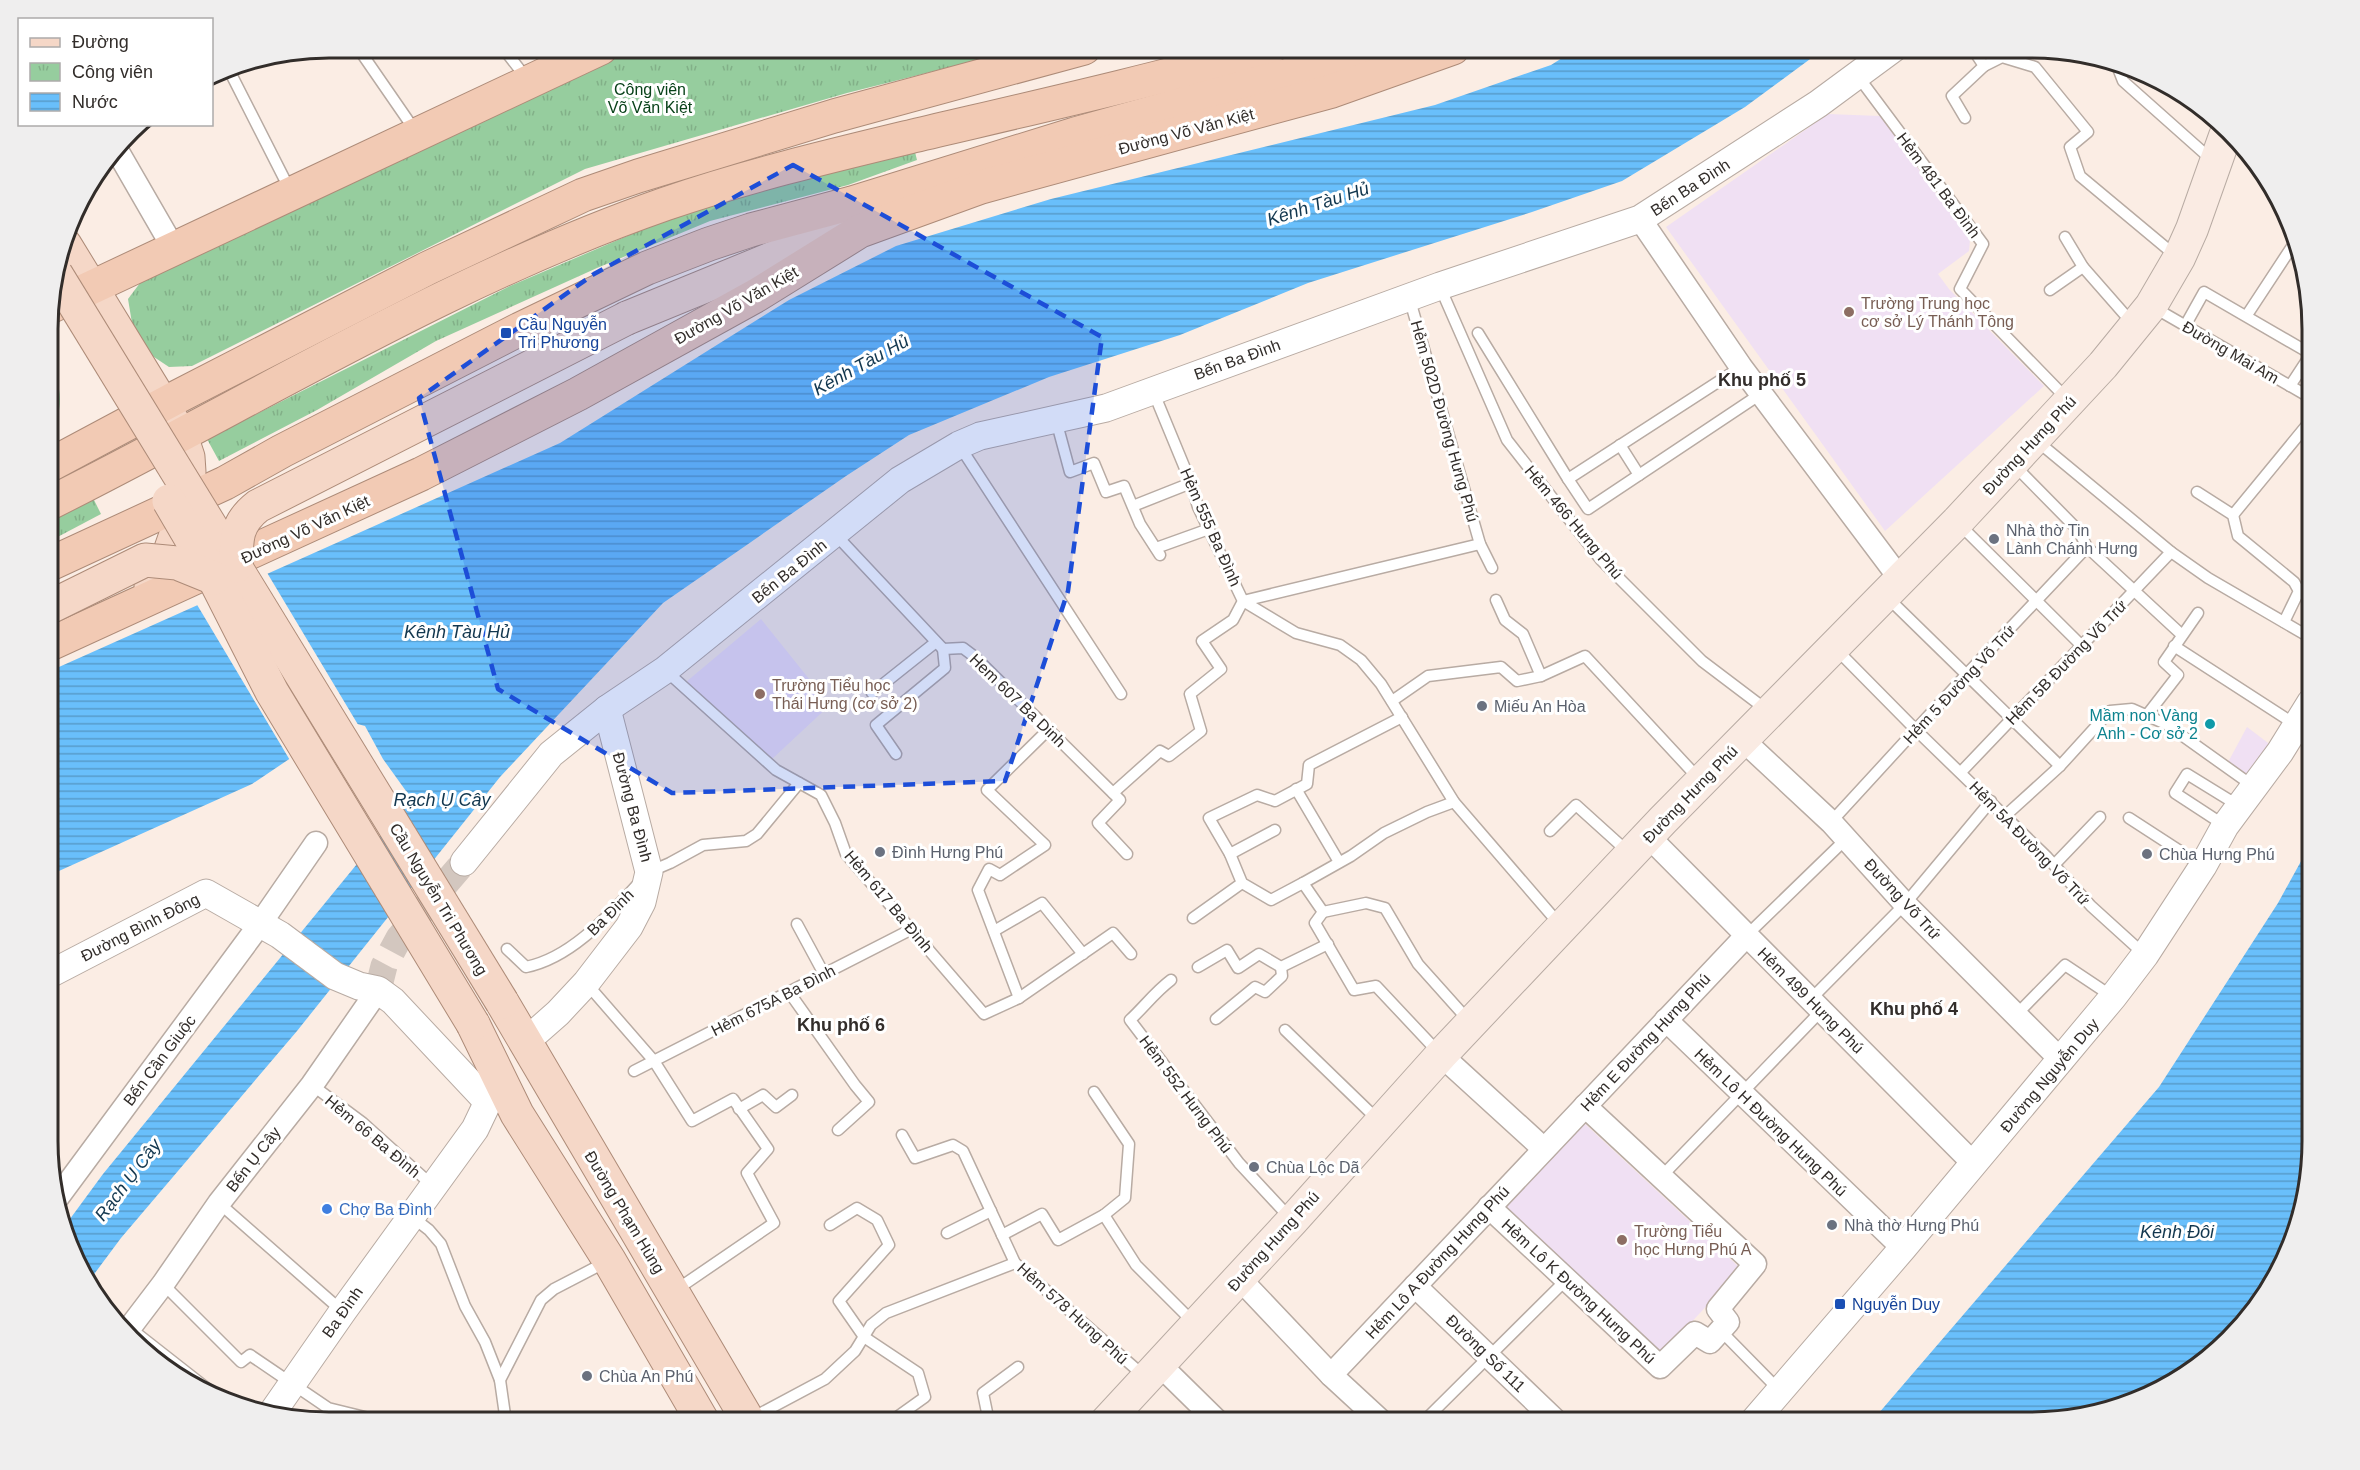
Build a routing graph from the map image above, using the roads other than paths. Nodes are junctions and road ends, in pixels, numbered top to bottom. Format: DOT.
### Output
graph roads {
  1 [pos="365,58"];
  2 [pos="510,58"];
  3 [pos="580,58"];
  4 [pos="1047,58"];
  5 [pos="1234,58"];
  6 [pos="1346,58"];
  7 [pos="1425,58"];
  8 [pos="1880,58"];
  9 [pos="1979,58"];
  10 [pos="2000,58"];
  11 [pos="2005,58"];
  12 [pos="1984,66"];
  13 [pos="2120,74"];
  14 [pos="1857,75"];
  15 [pos="232,77"];
  16 [pos="529,82"];
  17 [pos="1965,118"];
  18 [pos="1075,134"];
  19 [pos="418,135"];
  20 [pos="2220,150"];
  21 [pos="120,157"];
  22 [pos="981,187"];
  23 [pos="292,193"];
  24 [pos="1640,219"];
  25 [pos="860,231"];
  26 [pos="2065,237"];
  27 [pos="174,249"];
  28 [pos="2289,250"];
  29 [pos="70,253"];
  30 [pos="2179,258"];
  31 [pos="2083,267"];
  32 [pos="62,285"];
  33 [pos="1440,286"];
  34 [pos="92,288"];
  35 [pos="2050,290"];
  36 [pos="1409,297"];
  37 [pos="60,302"];
  38 [pos="2247,315"];
  39 [pos="2143,316"];
  40 [pos="59,320"];
  41 [pos="2185,326"];
  42 [pos="1478,333"];
  43 [pos="2302,349"];
  44 [pos="1741,367"];
  45 [pos="2302,368"];
  46 [pos="2290,386"];
  47 [pos="1153,391"];
  48 [pos="1762,393"];
  49 [pos="2302,393"];
  50 [pos="2070,402"];
  51 [pos="163,405"];
  52 [pos="1056,419"];
  53 [pos="2302,431"];
  54 [pos="181,436"];
  55 [pos="2035,439"];
  56 [pos="958,445"];
  57 [pos="1620,445"];
  58 [pos="58,461"];
  59 [pos="2012,463"];
  60 [pos="1639,475"];
  61 [pos="1568,478"];
  62 [pos="1191,483"];
  63 [pos="2197,492"];
  64 [pos="58,499"];
  65 [pos="185,501"];
  66 [pos="1133,506"];
  67 [pos="2233,515"];
  68 [pos="1957,522"];
  69 [pos="1209,529"];
  70 [pos="835,534"];
  71 [pos="1480,544"];
  72 [pos="2087,547"];
  73 [pos="2171,552"];
  74 [pos="58,560"];
  75 [pos="1492,568"];
  76 [pos="225,572"];
  77 [pos="1893,588"];
  78 [pos="2135,591"];
  79 [pos="1496,600"];
  80 [pos="1244,602"];
  81 [pos="2037,602"];
  82 [pos="58,603"];
  83 [pos="131,608"];
  84 [pos="2198,613"];
  85 [pos="2284,622"];
  86 [pos="2302,633"];
  87 [pos="2182,635"];
  88 [pos="58,640"];
  89 [pos="939,645"];
  90 [pos="2082,646"];
  91 [pos="2174,646"];
  92 [pos="1834,648"];
  93 [pos="664,670"];
  94 [pos="1966,675"];
  95 [pos="1541,676"];
  96 [pos="872,693"];
  97 [pos="1121,694"];
  98 [pos="1392,701"];
  99 [pos="607,709"];
  100 [pos="1769,713"];
  101 [pos="2147,715"];
  102 [pos="2302,716"];
  103 [pos="1402,717"];
  104 [pos="2012,719"];
  105 [pos="2296,725"];
  106 [pos="1049,729"];
  107 [pos="1916,730"];
  108 [pos="1743,740"];
  109 [pos="896,754"];
  110 [pos="2060,766"];
  111 [pos="1961,772"];
  112 [pos="1701,781"];
  113 [pos="800,783"];
  114 [pos="1296,789"];
  115 [pos="1113,794"];
  116 [pos="1991,801"];
  117 [pos="1454,802"];
  118 [pos="2239,806"];
  119 [pos="2006,816"];
  120 [pos="2100,818"];
  121 [pos="2129,818"];
  122 [pos="1275,830"];
  123 [pos="1839,830"];
  124 [pos="1550,831"];
  125 [pos="316,843"];
  126 [pos="1639,845"];
  127 [pos="1127,854"];
  128 [pos="1230,854"];
  129 [pos="464,862"];
  130 [pos="1339,862"];
  131 [pos="2054,865"];
  132 [pos="2203,866"];
  133 [pos="649,872"];
  134 [pos="1242,883"];
  135 [pos="1303,883"];
  136 [pos="1905,904"];
  137 [pos="1323,912"];
  138 [pos="1193,918"];
  139 [pos="797,924"];
  140 [pos="1562,928"];
  141 [pos="912,929"];
  142 [pos="270,930"];
  143 [pos="994,931"];
  144 [pos="1747,934"];
  145 [pos="1328,944"];
  146 [pos="507,949"];
  147 [pos="1083,954"];
  148 [pos="1131,954"];
  149 [pos="2145,955"];
  150 [pos="1198,967"];
  151 [pos="1281,967"];
  152 [pos="58,970"];
  153 [pos="824,974"];
  154 [pos="1171,980"];
  155 [pos="586,983"];
  156 [pos="378,990"];
  157 [pos="789,992"];
  158 [pos="2113,997"];
  159 [pos="1019,998"];
  160 [pos="502,1002"];
  161 [pos="1817,1004"];
  162 [pos="2017,1014"];
  163 [pos="1216,1019"];
  164 [pos="1666,1020"];
  165 [pos="1471,1023"];
  166 [pos="1285,1030"];
  167 [pos="525,1042"];
  168 [pos="1441,1055"];
  169 [pos="654,1061"];
  170 [pos="2062,1061"];
  171 [pos="634,1071"];
  172 [pos="312,1084"];
  173 [pos="493,1089"];
  174 [pos="1094,1092"];
  175 [pos="1741,1094"];
  176 [pos="792,1095"];
  177 [pos="1585,1106"];
  178 [pos="739,1109"];
  179 [pos="1381,1122"];
  180 [pos="838,1130"];
  181 [pos="902,1135"];
  182 [pos="1544,1149"];
  183 [pos="1974,1164"];
  184 [pos="1661,1177"];
  185 [pos="434,1188"];
  186 [pos="63,1190"];
  187 [pos="219,1203"];
  188 [pos="1489,1207"];
  189 [pos="991,1211"];
  190 [pos="414,1214"];
  191 [pos="1104,1215"];
  192 [pos="1293,1220"];
  193 [pos="830,1225"];
  194 [pos="947,1233"];
  195 [pos="1002,1235"];
  196 [pos="1903,1248"];
  197 [pos="609,1260"];
  198 [pos="1015,1263"];
  199 [pos="1239,1278"];
  200 [pos="1567,1279"];
  201 [pos="163,1284"];
  202 [pos="1415,1286"];
  203 [pos="673,1292"];
  204 [pos="343,1311"];
  205 [pos="132,1325"];
  206 [pos="1196,1326"];
  207 [pos="1720,1330"];
  208 [pos="864,1337"];
  209 [pos="1489,1354"];
  210 [pos="1018,1366"];
  211 [pos="1153,1372"];
  212 [pos="1331,1375"];
  213 [pos="500,1380"];
  214 [pos="293,1383"];
  215 [pos="1780,1391"];
  216 [pos="277,1406"];
  217 [pos="344,1412"];
  218 [pos="503,1412"];
  219 [pos="697,1412"];
  220 [pos="743,1412"];
  221 [pos="764,1412"];
  222 [pos="904,1412"];
  223 [pos="987,1412"];
  224 [pos="1121,1412"];
  225 [pos="1205,1412"];
  226 [pos="1371,1412"];
  227 [pos="1433,1412"];
  228 [pos="1547,1412"];
  229 [pos="1762,1412"];
  1 -- 19 [label="lane"];
  2 -- 16 [label="lane"];
  3 -- 16 [label="highway"];
  4 -- 51 [label="highway"];
  5 -- 54 [label="highway"];
  6 -- 18 [label="highway, Đường Võ Văn Kiệt"];
  7 -- 22 [label="highway, Đường Võ Văn Kiệt"];
  8 -- 14 [label="street, Bến Ba Đình"];
  9 -- 12 [label="lane"];
  10 -- 12 [label="lane"];
  11 -- 30 [label="lane"];
  12 -- 17 [label="lane"];
  13 -- 20 [label="lane"];
  14 -- 24 [label="street, Bến Ba Đình"];
  14 -- 50 [label="lane, Hẻm 481 Ba Đình"];
  15 -- 23 [label="lane"];
  16 -- 19 [label="highway"];
  18 -- 22 [label="highway"];
  18 -- 65 [label="highway, Đường Võ Văn Kiệt"];
  19 -- 23 [label="highway"];
  20 -- 30 [label="main road, Đường Hưng Phú"];
  21 -- 27 [label="street"];
  22 -- 25 [label="highway, Đường Võ Văn Kiệt"];
  23 -- 27 [label="highway"];
  24 -- 33 [label="street, Bến Ba Đình"];
  24 -- 44 [label="street"];
  25 -- 76 [label="main road, bridge"];
  25 -- 83 [label="highway, Đường Võ Văn Kiệt"];
  26 -- 31 [label="lane, Đường Mai Am"];
  27 -- 34 [label="highway"];
  28 -- 38 [label="lane"];
  29 -- 34 [label="main road"];
  30 -- 39 [label="main road, Đường Hưng Phú"];
  31 -- 35 [label="lane"];
  31 -- 39 [label="lane, Đường Mai Am"];
  32 -- 76 [label="main road, Cầu Nguyễn Tri Phương, bridge"];
  33 -- 36 [label="street, Bến Ba Đình"];
  33 -- 100 [label="lane, Hẻm 466 Hưng Phú"];
  34 -- 37 [label="highway"];
  34 -- 51 [label="main road"];
  36 -- 47 [label="street, Bến Ba Đình"];
  36 -- 71 [label="lane, Hẻm 502D Đường Hưng Phú"];
  38 -- 41 [label="lane"];
  38 -- 43 [label="lane"];
  39 -- 41 [label="lane, Đường Mai Am"];
  39 -- 50 [label="main road, Đường Hưng Phú"];
  40 -- 76 [label="main road, Cầu Nguyễn Tri Phương, bridge"];
  41 -- 46 [label="lane, Đường Mai Am"];
  42 -- 61 [label="lane"];
  44 -- 48 [label="street"];
  44 -- 57 [label="lane"];
  45 -- 46 [label="lane"];
  46 -- 49 [label="lane, Đường Mai Am"];
  47 -- 52 [label="street, Bến Ba Đình"];
  47 -- 62 [label="lane, Hẻm 555 Ba Đình"];
  48 -- 60 [label="lane"];
  48 -- 77 [label="street"];
  50 -- 55 [label="main road, Đường Hưng Phú"];
  51 -- 54 [label="main road"];
  51 -- 58 [label="highway"];
  52 -- 56 [label="street, Bến Ba Đình"];
  52 -- 66 [label="lane"];
  53 -- 67 [label="lane"];
  54 -- 64 [label="highway"];
  54 -- 65 [label="main road"];
  55 -- 59 [label="main road, Đường Hưng Phú"];
  55 -- 73 [label="lane"];
  56 -- 70 [label="street, Bến Ba Đình"];
  56 -- 97 [label="lane"];
  57 -- 60 [label="lane"];
  57 -- 61 [label="lane"];
  59 -- 68 [label="main road, Đường Hưng Phú"];
  59 -- 72 [label="lane"];
  60 -- 61 [label="lane"];
  62 -- 66 [label="lane"];
  62 -- 69 [label="lane, Hẻm 555 Ba Đình"];
  63 -- 67 [label="lane"];
  65 -- 74 [label="highway, Đường Võ Văn Kiệt"];
  65 -- 83 [label="main road"];
  66 -- 69 [label="lane"];
  67 -- 85 [label="lane"];
  68 -- 77 [label="main road, Đường Hưng Phú"];
  68 -- 81 [label="lane"];
  69 -- 80 [label="lane, Hẻm 555 Ba Đình"];
  70 -- 89 [label="lane"];
  70 -- 93 [label="street, Bến Ba Đình"];
  71 -- 75 [label="lane, Hẻm 502D Đường Hưng Phú"];
  71 -- 80 [label="lane, Hẻm 502D Đường Hưng Phú"];
  72 -- 78 [label="lane"];
  72 -- 81 [label="lane, Hẻm 5 Đường Võ Trứ"];
  73 -- 78 [label="lane, Hẻm 5B Đường Võ Trứ"];
  73 -- 85 [label="lane"];
  76 -- 82 [label="main road, bridge"];
  76 -- 160 [label="main road, Cầu Nguyễn Tri Phương, bridge"];
  76 -- 173 [label="main road, Cầu Nguyễn Tri Phương, bridge"];
  77 -- 92 [label="main road, Đường Hưng Phú"];
  77 -- 94 [label="lane"];
  78 -- 87 [label="lane"];
  78 -- 90 [label="lane, Hẻm 5B Đường Võ Trứ"];
  79 -- 95 [label="lane"];
  80 -- 98 [label="lane"];
  80 -- 115 [label="lane, Hẻm 555 Ba Đình"];
  81 -- 90 [label="lane"];
  81 -- 94 [label="lane, Hẻm 5 Đường Võ Trứ"];
  83 -- 88 [label="highway, Đường Võ Văn Kiệt"];
  84 -- 87 [label="lane"];
  85 -- 86 [label="lane"];
  87 -- 91 [label="lane"];
  89 -- 96 [label="lane"];
  89 -- 106 [label="lane, Hem 607 Ba Dinh"];
  89 -- 109 [label="lane"];
  90 -- 104 [label="lane, Hẻm 5B Đường Võ Trứ"];
  91 -- 101 [label="lane"];
  91 -- 105 [label="lane"];
  92 -- 100 [label="main road, Đường Hưng Phú"];
  92 -- 107 [label="lane, Hẻm 5A Đường Võ Trứ"];
  93 -- 99 [label="street, Bến Ba Đình"];
  93 -- 113 [label="lane, Hẻm 617 Ba Đình"];
  94 -- 104 [label="lane"];
  94 -- 107 [label="lane, Hẻm 5 Đường Võ Trứ"];
  95 -- 98 [label="lane"];
  95 -- 112 [label="lane"];
  98 -- 103 [label="lane"];
  99 -- 129 [label="street"];
  99 -- 133 [label="street, Đường Ba Đình"];
  100 -- 108 [label="main road, Đường Hưng Phú"];
  101 -- 110 [label="lane"];
  101 -- 118 [label="lane"];
  102 -- 105 [label="street, Đường Nguyễn Duy"];
  103 -- 114 [label="lane"];
  103 -- 117 [label="lane"];
  104 -- 110 [label="lane"];
  104 -- 111 [label="lane, Hẻm 5B Đường Võ Trứ"];
  105 -- 118 [label="street, Đường Nguyễn Duy"];
  106 -- 115 [label="lane, Hem 607 Ba Dinh"];
  106 -- 143 [label="lane"];
  107 -- 111 [label="lane, Hẻm 5A Đường Võ Trứ"];
  107 -- 123 [label="lane, Hẻm 5 Đường Võ Trứ"];
  108 -- 112 [label="main road, Đường Hưng Phú"];
  108 -- 123 [label="street, Đường Võ Trứ"];
  110 -- 119 [label="lane"];
  111 -- 116 [label="lane, Hẻm 5A Đường Võ Trứ"];
  112 -- 126 [label="main road, Đường Hưng Phú"];
  113 -- 133 [label="lane"];
  113 -- 141 [label="lane, Hẻm 617 Ba Đình"];
  114 -- 128 [label="lane"];
  114 -- 130 [label="lane"];
  115 -- 127 [label="lane"];
  116 -- 119 [label="lane, Hẻm 5A Đường Võ Trứ"];
  116 -- 136 [label="lane"];
  117 -- 130 [label="lane"];
  117 -- 140 [label="lane"];
  118 -- 118 [label="lane"];
  118 -- 132 [label="street, Đường Nguyễn Duy"];
  119 -- 131 [label="lane, Hẻm 5A Đường Võ Trứ"];
  120 -- 131 [label="lane"];
  121 -- 132 [label="lane"];
  122 -- 128 [label="lane"];
  123 -- 136 [label="street, Đường Võ Trứ"];
  123 -- 144 [label="lane, Hẻm 5 Đường Võ Trứ"];
  124 -- 126 [label="lane"];
  125 -- 142 [label="street, Bến Cần Giuộc"];
  126 -- 140 [label="main road, Đường Hưng Phú"];
  126 -- 144 [label="street, Hẻm 499 Hưng Phú"];
  128 -- 134 [label="lane"];
  130 -- 135 [label="lane"];
  131 -- 149 [label="lane, Hẻm 5A Đường Võ Trứ"];
  132 -- 149 [label="street, Đường Nguyễn Duy"];
  133 -- 146 [label="lane, Ba Đình"];
  133 -- 155 [label="street, Đường Ba Đình"];
  134 -- 135 [label="lane"];
  134 -- 138 [label="lane"];
  135 -- 137 [label="lane"];
  136 -- 161 [label="lane"];
  136 -- 162 [label="street, Đường Võ Trứ"];
  137 -- 145 [label="lane"];
  137 -- 165 [label="lane"];
  139 -- 153 [label="lane"];
  140 -- 165 [label="main road, Đường Hưng Phú"];
  141 -- 153 [label="lane, Hẻm 675A Ba Đình"];
  141 -- 159 [label="lane, Hẻm 617 Ba Đình"];
  142 -- 152 [label="street, Đường Bình Đông"];
  142 -- 156 [label="street"];
  142 -- 186 [label="street, Bến Cần Giuộc"];
  143 -- 147 [label="lane"];
  143 -- 159 [label="lane"];
  144 -- 161 [label="street, Hẻm 499 Hưng Phú"];
  144 -- 164 [label="street, Hẻm E Đường Hưng Phú"];
  145 -- 151 [label="lane"];
  145 -- 168 [label="lane"];
  147 -- 148 [label="lane, Hẻm 617 Ba Đình"];
  147 -- 159 [label="lane, Hẻm 617 Ba Đình"];
  149 -- 158 [label="street, Đường Nguyễn Duy"];
  150 -- 151 [label="lane"];
  151 -- 163 [label="lane"];
  153 -- 157 [label="lane, Hẻm 675A Ba Đình"];
  154 -- 192 [label="lane, Hẻm 552 Hưng Phú"];
  155 -- 167 [label="street, Đường Ba Đình"];
  155 -- 169 [label="lane"];
  156 -- 172 [label="street, Bến Ụ Cây"];
  156 -- 173 [label="street"];
  157 -- 169 [label="lane, Hẻm 675A Ba Đình"];
  157 -- 180 [label="lane"];
  158 -- 162 [label="lane"];
  158 -- 170 [label="street, Đường Nguyễn Duy"];
  160 -- 167 [label="main road, Đường Phạm Hùng"];
  161 -- 175 [label="lane"];
  161 -- 183 [label="street, Hẻm 499 Hưng Phú"];
  162 -- 170 [label="street, Đường Võ Trứ"];
  164 -- 175 [label="street, Hẻm Lô H Đường Hưng Phú"];
  164 -- 177 [label="street, Hẻm E Đường Hưng Phú"];
  165 -- 168 [label="main road, Đường Hưng Phú"];
  166 -- 179 [label="lane"];
  167 -- 203 [label="main road, Đường Phạm Hùng"];
  168 -- 179 [label="main road, Đường Hưng Phú"];
  168 -- 182 [label="street"];
  169 -- 171 [label="lane, Hẻm 675A Ba Đình"];
  169 -- 178 [label="lane"];
  170 -- 183 [label="street, Đường Nguyễn Duy"];
  172 -- 185 [label="lane, Hẻm 66 Ba Đình"];
  172 -- 187 [label="street, Bến Ụ Cây"];
  173 -- 185 [label="street"];
  173 -- 197 [label="main road"];
  174 -- 191 [label="lane"];
  175 -- 184 [label="lane"];
  175 -- 196 [label="street, Hẻm Lô H Đường Hưng Phú"];
  176 -- 178 [label="lane"];
  177 -- 182 [label="street, Hẻm E Đường Hưng Phú"];
  177 -- 184 [label="street"];
  178 -- 203 [label="lane"];
  179 -- 192 [label="main road, Đường Hưng Phú"];
  181 -- 189 [label="lane, Hẻm 578 Hưng Phú"];
  182 -- 188 [label="street, Hẻm Lô A Đường Hưng Phú"];
  183 -- 196 [label="street, Đường Nguyễn Duy"];
  184 -- 207 [label="street"];
  185 -- 190 [label="street"];
  187 -- 201 [label="street, Bến Ụ Cây"];
  187 -- 204 [label="lane"];
  188 -- 200 [label="street, Hẻm Lô K Đường Hưng Phú"];
  188 -- 202 [label="street, Hẻm Lô A Đường Hưng Phú"];
  189 -- 194 [label="lane"];
  189 -- 195 [label="lane, Hẻm 578 Hưng Phú"];
  190 -- 204 [label="street, Ba Đình"];
  190 -- 213 [label="lane"];
  191 -- 195 [label="lane"];
  191 -- 206 [label="lane"];
  192 -- 199 [label="main road, Đường Hưng Phú"];
  193 -- 208 [label="lane"];
  195 -- 198 [label="lane, Hẻm 578 Hưng Phú"];
  196 -- 215 [label="street, Đường Nguyễn Duy"];
  197 -- 213 [label="lane"];
  197 -- 219 [label="main road"];
  198 -- 208 [label="lane"];
  198 -- 211 [label="lane, Hẻm 578 Hưng Phú"];
  199 -- 206 [label="main road, Đường Hưng Phú"];
  199 -- 212 [label="street"];
  200 -- 207 [label="street, Hẻm Lô K Đường Hưng Phú"];
  200 -- 209 [label="lane"];
  201 -- 205 [label="street, Bến Ụ Cây"];
  201 -- 214 [label="lane"];
  202 -- 209 [label="street, Đường Số 111"];
  202 -- 212 [label="street, Hẻm Lô A Đường Hưng Phú"];
  203 -- 220 [label="main road, Đường Phạm Hùng"];
  204 -- 214 [label="street, Ba Đình"];
  206 -- 211 [label="main road, Đường Hưng Phú"];
  207 -- 215 [label="lane"];
  208 -- 221 [label="lane"];
  208 -- 222 [label="lane"];
  209 -- 227 [label="lane"];
  209 -- 228 [label="street, Đường Số 111"];
  210 -- 223 [label="lane"];
  211 -- 224 [label="main road, Đường Hưng Phú"];
  211 -- 225 [label="street"];
  212 -- 226 [label="street"];
  213 -- 218 [label="lane"];
  214 -- 216 [label="street, Ba Đình"];
  214 -- 217 [label="lane"];
  215 -- 229 [label="street, Đường Nguyễn Duy"];
}
